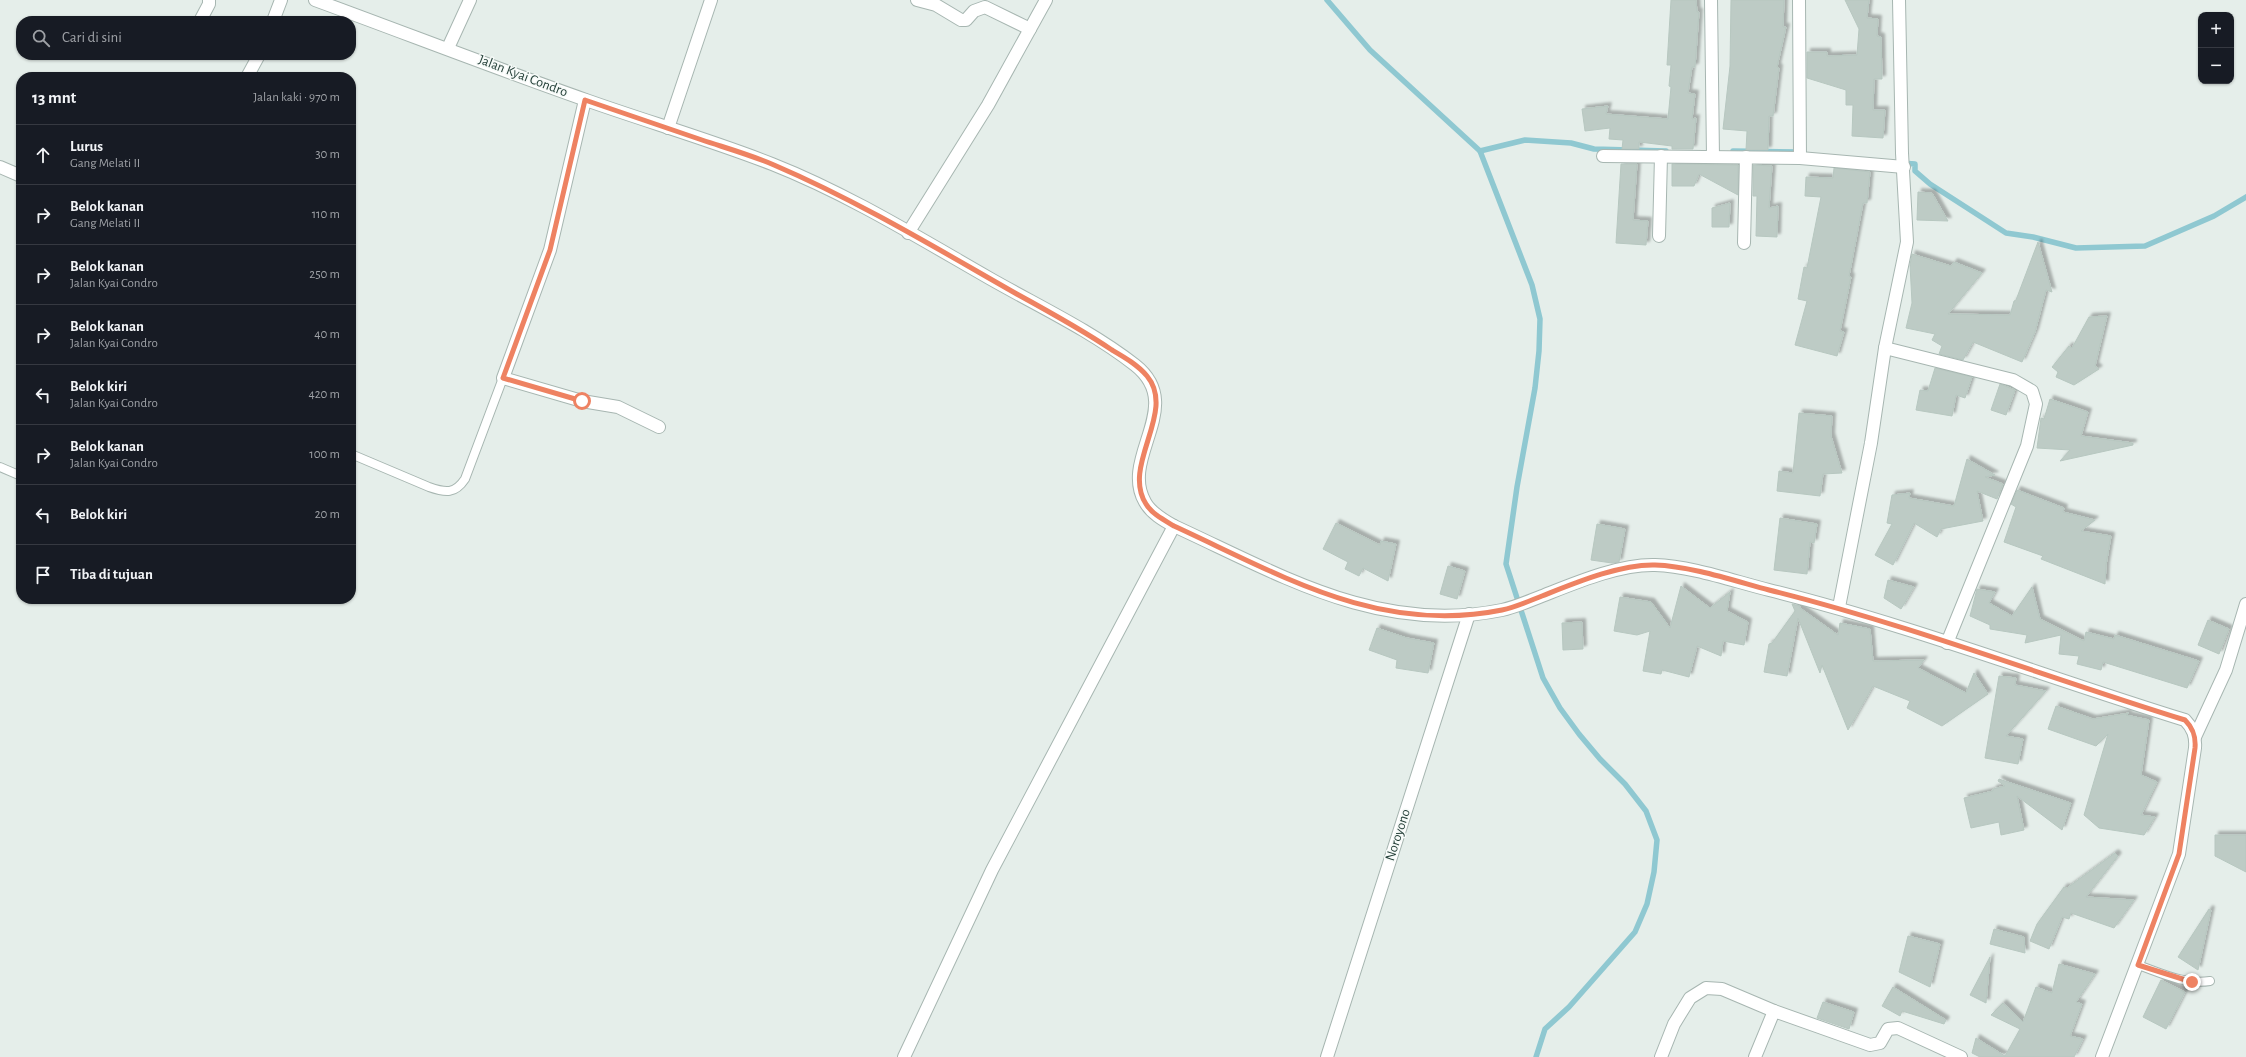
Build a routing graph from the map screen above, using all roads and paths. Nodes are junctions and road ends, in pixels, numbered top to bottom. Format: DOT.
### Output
graph roads {
  1 [pos="209,0"];
  2 [pos="281,0"];
  3 [pos="315,0"];
  4 [pos="470,0"];
  5 [pos="711,0"];
  6 [pos="917,0"];
  7 [pos="1046,0"];
  8 [pos="1711,0"];
  9 [pos="1799,0"];
  10 [pos="1899,0"];
  11 [pos="345,5"];
  12 [pos="203,16"];
  13 [pos="275,16"];
  14 [pos="1030,29"];
  15 [pos="448,48"];
  16 [pos="256,60"];
  17 [pos="250,72"];
  18 [pos="585,100"];
  19 [pos="668,128"];
  20 [pos="1714,151"];
  21 [pos="1603,156"];
  22 [pos="1661,156"];
  23 [pos="1800,156"];
  24 [pos="1746,157"];
  25 [pos="1904,162"];
  26 [pos="0,167"];
  27 [pos="16,174"];
  28 [pos="908,233"];
  29 [pos="1659,236"];
  30 [pos="1744,243"];
  31 [pos="1885,348"];
  32 [pos="503,378"];
  33 [pos="659,427"];
  34 [pos="356,456"];
  35 [pos="0,467"];
  36 [pos="16,474"];
  37 [pos="1174,526"];
  38 [pos="2246,604"];
  39 [pos="1839,607"];
  40 [pos="1469,614"];
  41 [pos="1947,643"];
  42 [pos="2195,737"];
  43 [pos="2138,965"];
  44 [pos="2210,981"];
  45 [pos="1774,1011"];
  46 [pos="904,1057"];
  47 [pos="1326,1057"];
  48 [pos="1661,1057"];
  49 [pos="1755,1057"];
  50 [pos="1961,1057"];
  51 [pos="2102,1057"];
  1 -- 12 [label="street"];
  2 -- 13 [label="street"];
  3 -- 11 [label="street, Jalan Kyai Condro"];
  4 -- 15 [label="street"];
  5 -- 19 [label="street"];
  6 -- 14 [label="street"];
  7 -- 14 [label="street"];
  8 -- 20 [label="street"];
  9 -- 23 [label="street"];
  10 -- 25 [label="street"];
  11 -- 15 [label="street, Jalan Kyai Condro"];
  14 -- 28 [label="street"];
  15 -- 18 [label="street, Jalan Kyai Condro"];
  16 -- 17 [label="street"];
  18 -- 19 [label="street, Jalan Kyai Condro"];
  18 -- 32 [label="street"];
  19 -- 28 [label="street, Jalan Kyai Condro"];
  20 -- 22 [label="street"];
  20 -- 24 [label="street"];
  21 -- 22 [label="street"];
  22 -- 29 [label="street"];
  23 -- 24 [label="street"];
  23 -- 25 [label="street"];
  24 -- 30 [label="street"];
  25 -- 31 [label="street"];
  26 -- 27 [label="street"];
  28 -- 37 [label="street, Jalan Kyai Condro"];
  31 -- 39 [label="street"];
  31 -- 41 [label="street"];
  32 -- 33 [label="street"];
  32 -- 34 [label="lane"];
  35 -- 36 [label="lane"];
  37 -- 40 [label="street, Jalan Kyai Condro"];
  37 -- 46 [label="street"];
  38 -- 42 [label="street"];
  39 -- 40 [label="street, Jalan Kyai Condro"];
  39 -- 41 [label="street, Jalan Kyai Condro"];
  40 -- 47 [label="street, Noroyono"];
  41 -- 42 [label="street, Jalan Kyai Condro"];
  42 -- 43 [label="street"];
  43 -- 44 [label="lane"];
  43 -- 51 [label="street"];
  45 -- 48 [label="street"];
  45 -- 49 [label="street"];
  45 -- 50 [label="street"];
}
